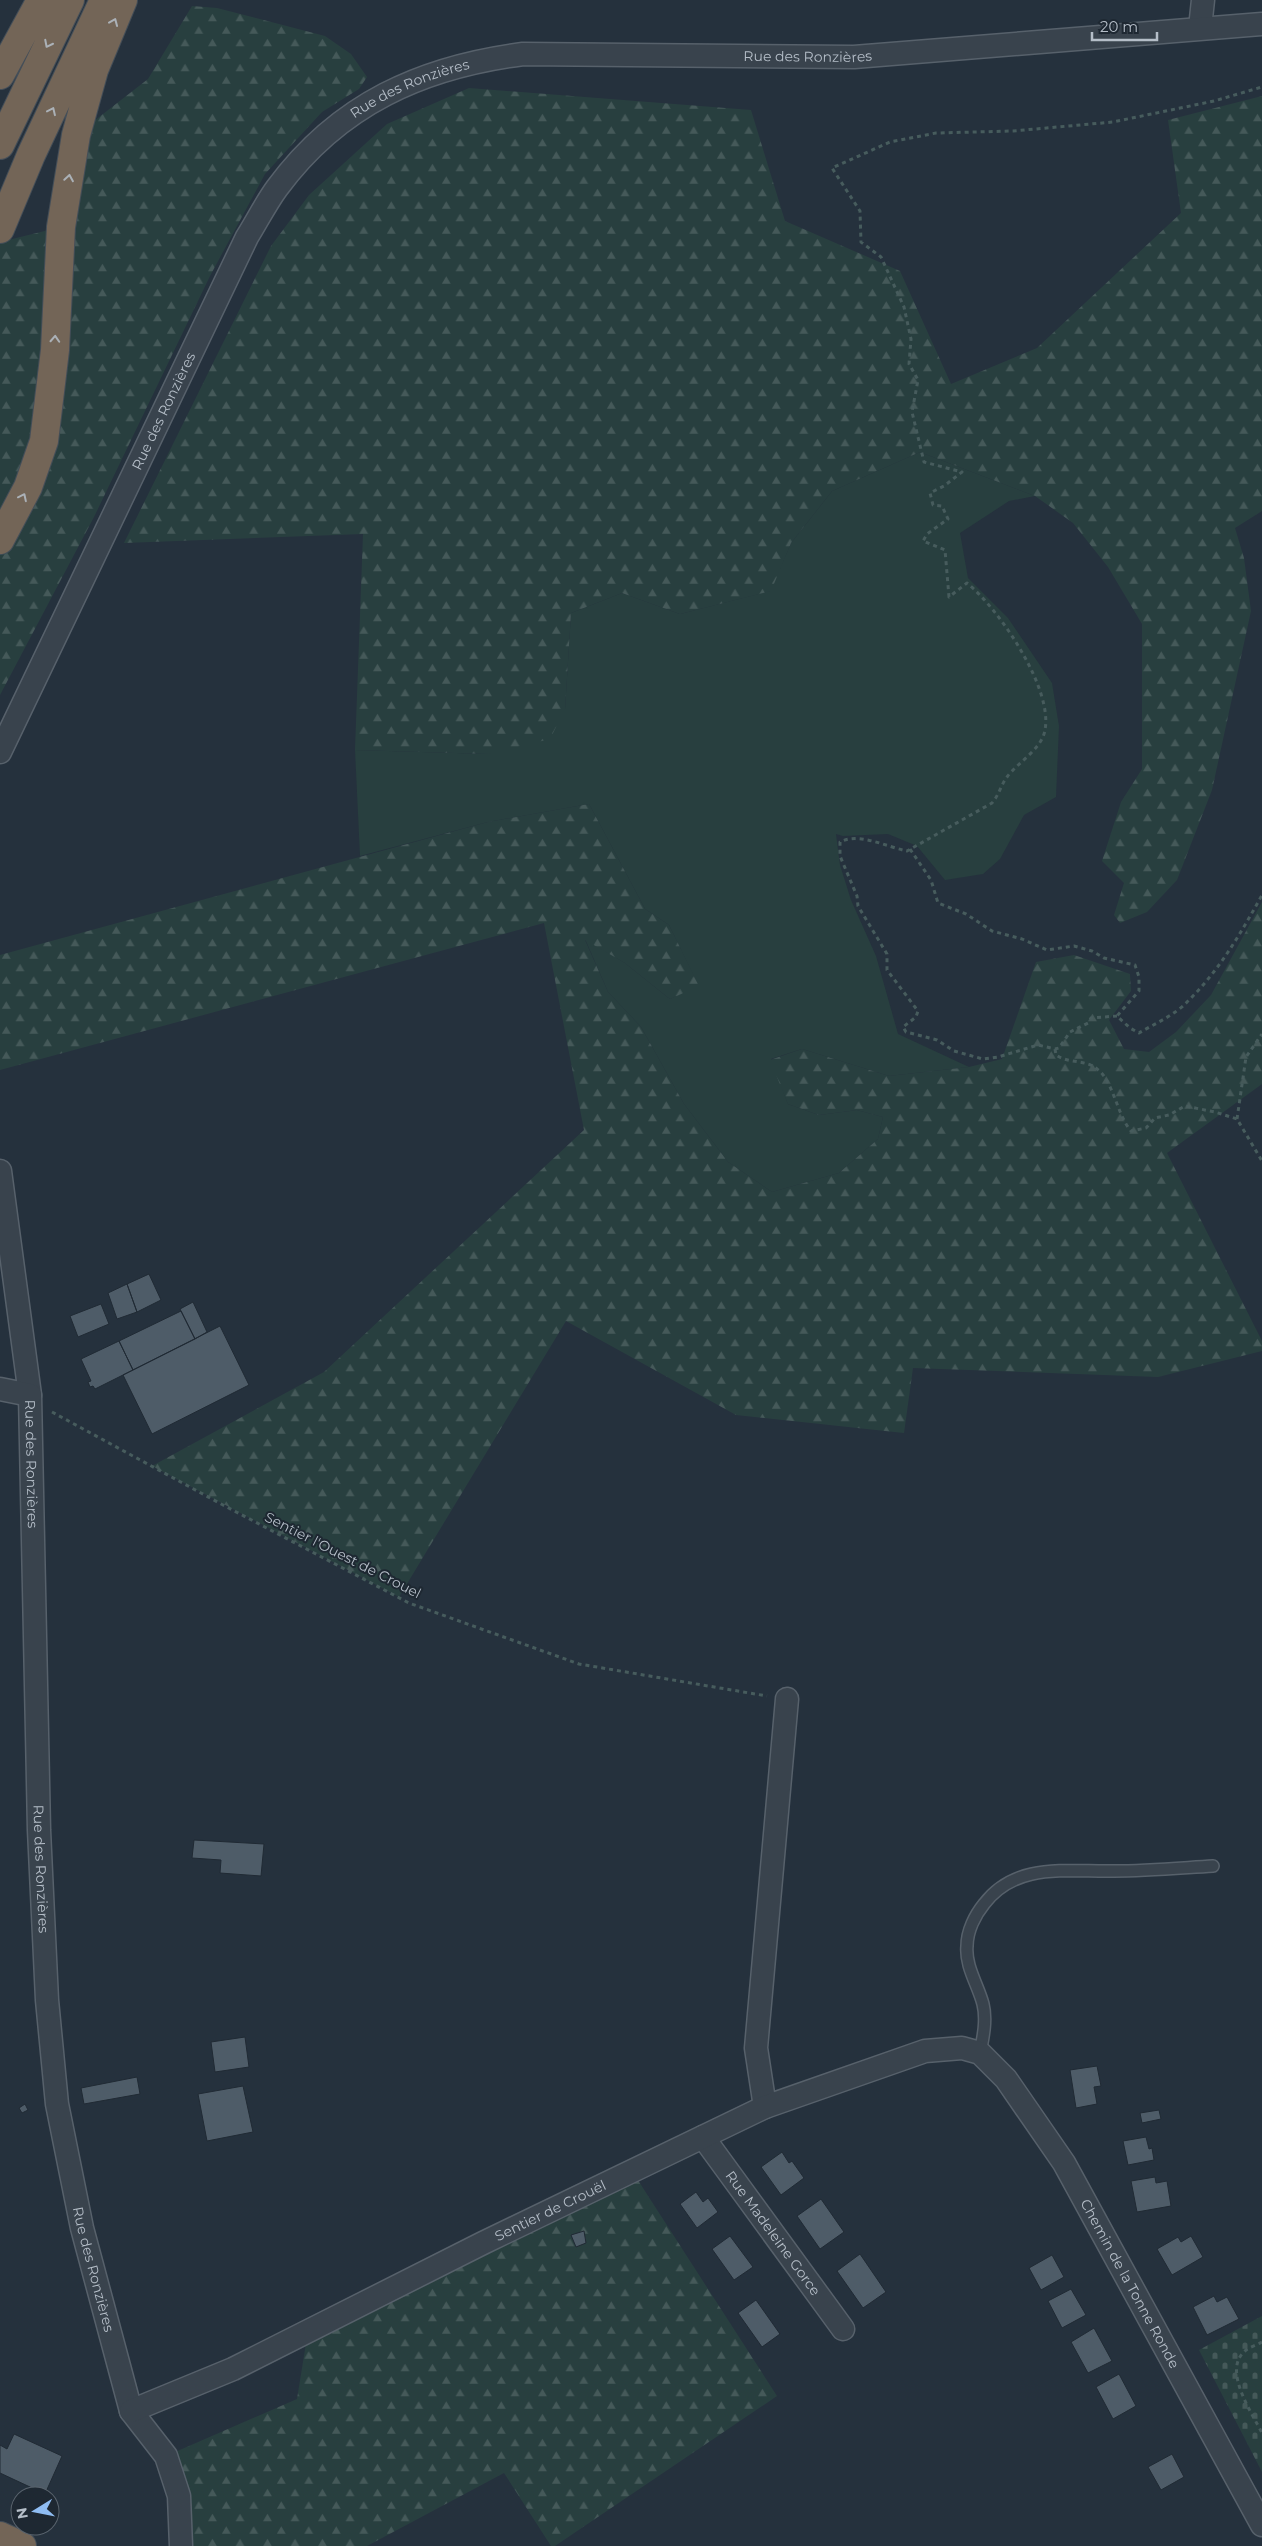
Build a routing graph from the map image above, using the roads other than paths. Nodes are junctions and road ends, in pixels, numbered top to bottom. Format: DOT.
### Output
graph roads {
  1 [pos="41,0"];
  2 [pos="70,0"];
  3 [pos="104,0"];
  4 [pos="123,0"];
  5 [pos="1203,0"];
  6 [pos="1262,24"];
  7 [pos="1200,28"];
  8 [pos="0,75"];
  9 [pos="0,145"];
  10 [pos="0,229"];
  11 [pos="0,540"];
  12 [pos="0,752"];
  13 [pos="0,1171"];
  14 [pos="0,1389"];
  15 [pos="30,1395"];
  16 [pos="787,1699"];
  17 [pos="1213,1866"];
  18 [pos="980,2053"];
  19 [pos="765,2108"];
  20 [pos="703,2137"];
  21 [pos="843,2329"];
  22 [pos="131,2411"];
  23 [pos="1262,2525"];
  24 [pos="0,2536"];
  25 [pos="22,2546"];
  26 [pos="181,2546"];
  1 -- 8 [label="highway"];
  2 -- 9 [label="highway, one-way"];
  10 -- 3 [label="highway, one-way"];
  11 -- 4 [label="highway, one-way"];
  5 -- 7 [label="street"];
  6 -- 7 [label="street, Rue des Ronzières"];
  7 -- 12 [label="street, Rue des Ronzières"];
  13 -- 15 [label="street, Rue des Ronzières"];
  14 -- 15 [label="street"];
  15 -- 22 [label="street, Rue des Ronzières"];
  16 -- 19 [label="street"];
  17 -- 18 [label="lane"];
  18 -- 19 [label="street, Sentier de Crouël"];
  18 -- 23 [label="street, Chemin de la Tonne Ronde"];
  19 -- 20 [label="street, Sentier de Crouël"];
  20 -- 21 [label="street, Rue Madeleine Gorce"];
  20 -- 22 [label="street, Sentier de Crouël"];
  22 -- 26 [label="street, Rue des Ronzières"];
  24 -- 25 [label="highway"];
}
